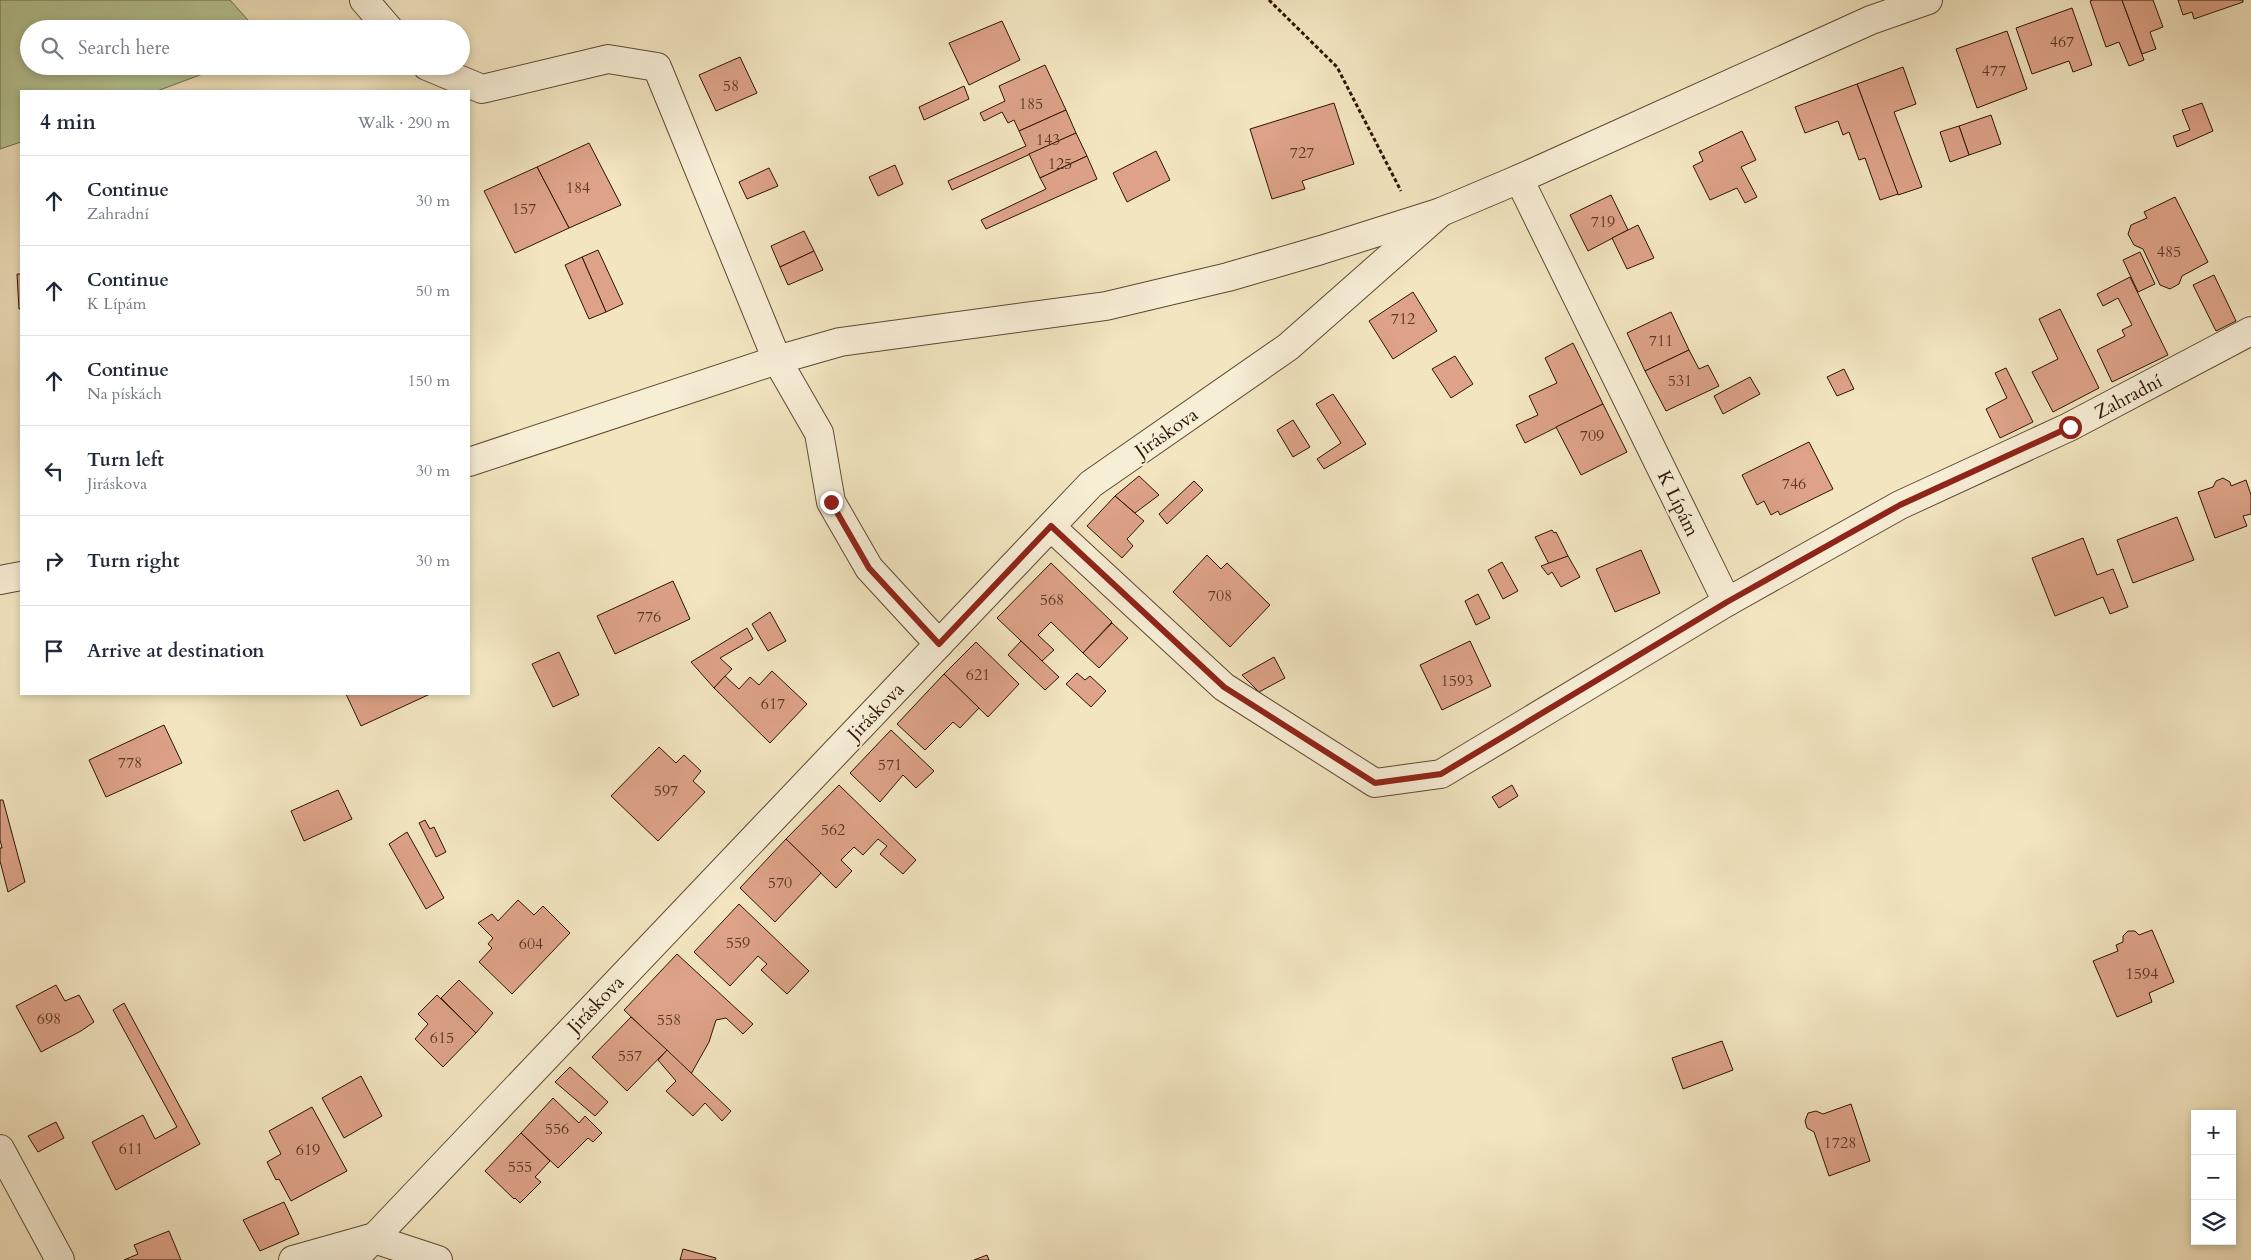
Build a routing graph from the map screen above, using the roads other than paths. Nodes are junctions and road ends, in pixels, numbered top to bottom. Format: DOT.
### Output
graph roads {
  1 [pos="364,0"];
  2 [pos="1928,0"];
  3 [pos="381,20"];
  4 [pos="449,75"];
  5 [pos="1519,179"];
  6 [pos="1441,212"];
  7 [pos="2251,331"];
  8 [pos="777,360"];
  9 [pos="470,462"];
  10 [pos="1051,526"];
  11 [pos="20,576"];
  12 [pos="0,580"];
  13 [pos="1727,602"];
  14 [pos="939,644"];
  15 [pos="0,1149"];
  16 [pos="371,1238"];
  17 [pos="60,1260"];
  18 [pos="293,1260"];
  19 [pos="353,1260"];
  20 [pos="438,1260"];
  1 -- 3 [label="street"];
  2 -- 5 [label="street"];
  4 -- 8 [label="street"];
  5 -- 6 [label="street"];
  5 -- 13 [label="street, K Lípám"];
  6 -- 8 [label="street"];
  6 -- 10 [label="street, Jiráskova"];
  7 -- 13 [label="street, Zahradní"];
  8 -- 9 [label="street"];
  8 -- 14 [label="street"];
  10 -- 13 [label="street"];
  10 -- 14 [label="street, Jiráskova"];
  11 -- 12 [label="street"];
  14 -- 16 [label="street, Jiráskova"];
  15 -- 17 [label="street"];
  16 -- 18 [label="street"];
  16 -- 19 [label="street, Jiráskova"];
  16 -- 20 [label="street"];
}
